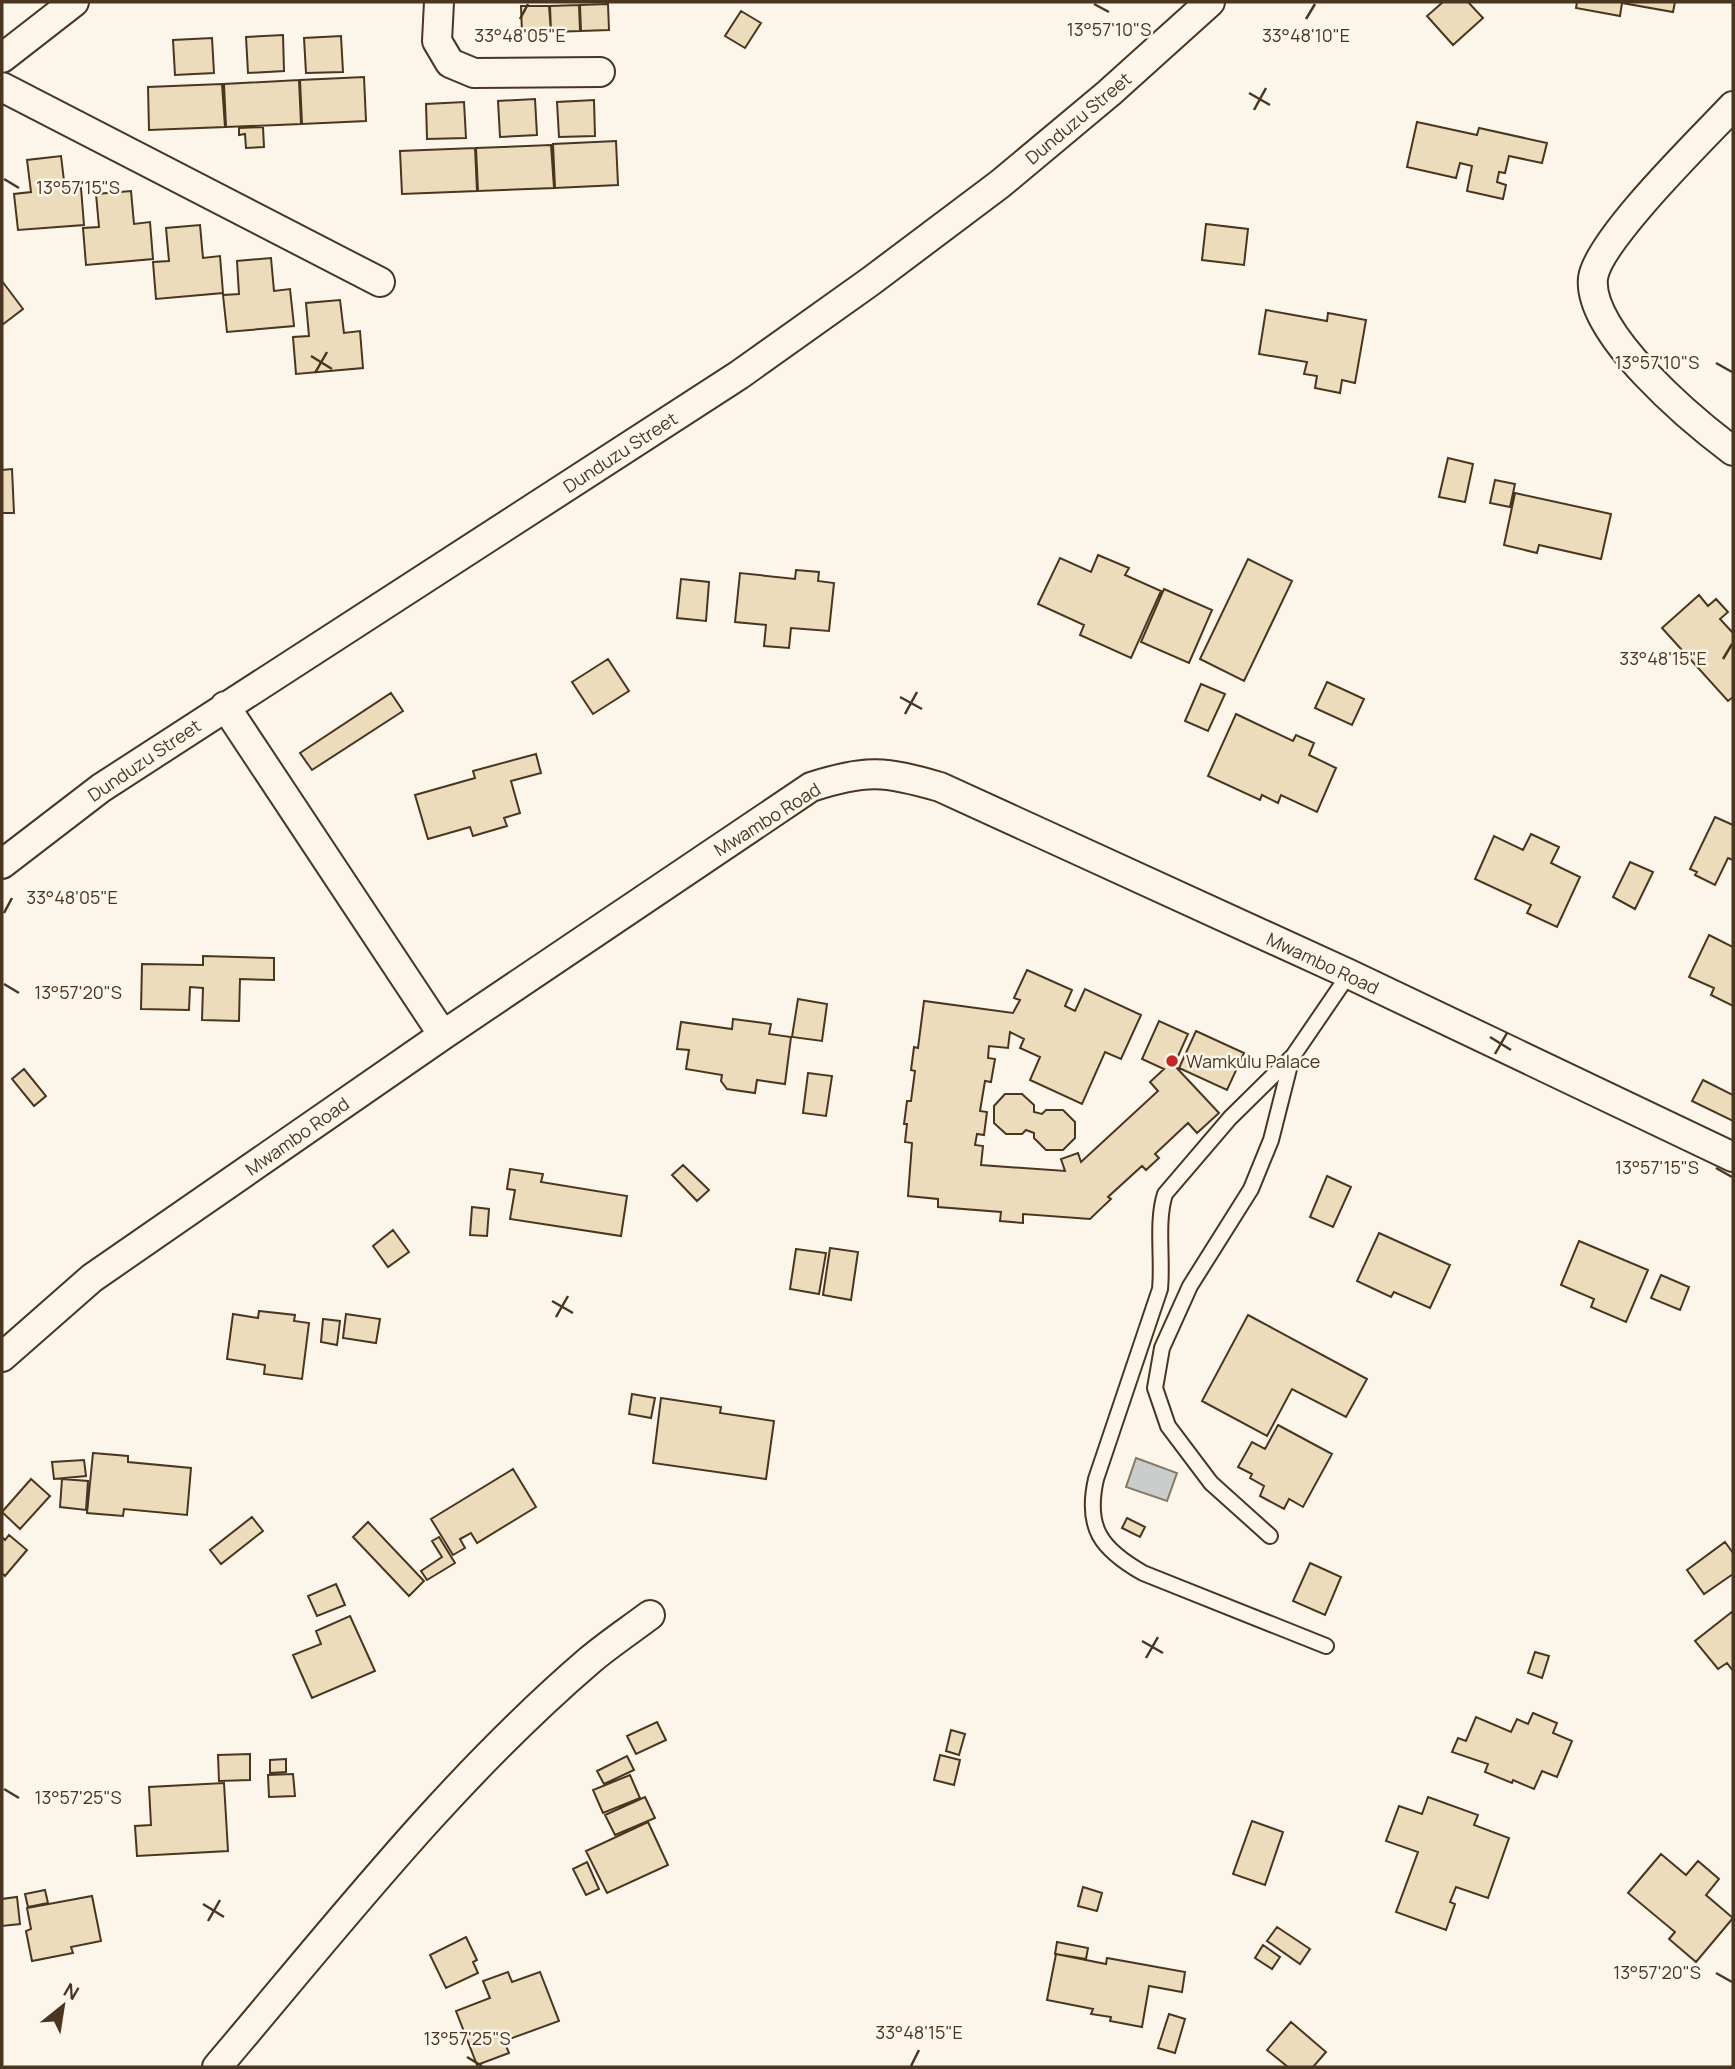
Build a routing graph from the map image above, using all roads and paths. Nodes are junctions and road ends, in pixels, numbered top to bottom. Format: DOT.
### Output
graph roads {
  1 [pos="74,2"];
  2 [pos="439,2"];
  3 [pos="1210,2"];
  4 [pos="2,58"];
  5 [pos="600,72"];
  6 [pos="2,88"];
  7 [pos="1733,106"];
  8 [pos="380,282"];
  9 [pos="1733,451"];
  10 [pos="225,706"];
  11 [pos="2,864"];
  12 [pos="1349,974"];
  13 [pos="443,1035"];
  14 [pos="1293,1056"];
  15 [pos="1733,1157"];
  16 [pos="2,1357"];
  17 [pos="1270,1536"];
  18 [pos="650,1615"];
  19 [pos="1326,1646"];
  20 [pos="216,2067"];
  1 -- 4 [label="street"];
  2 -- 5 [label="street"];
  3 -- 10 [label="street, Dunduzu Street"];
  6 -- 8 [label="street"];
  7 -- 9 [label="street"];
  10 -- 11 [label="street, Dunduzu Street"];
  10 -- 13 [label="street"];
  12 -- 13 [label="street, Mwambo Road"];
  12 -- 14 [label="lane"];
  12 -- 15 [label="street, Mwambo Road"];
  13 -- 16 [label="street, Mwambo Road"];
  14 -- 17 [label="lane"];
  14 -- 19 [label="lane"];
  18 -- 20 [label="street"];
}
